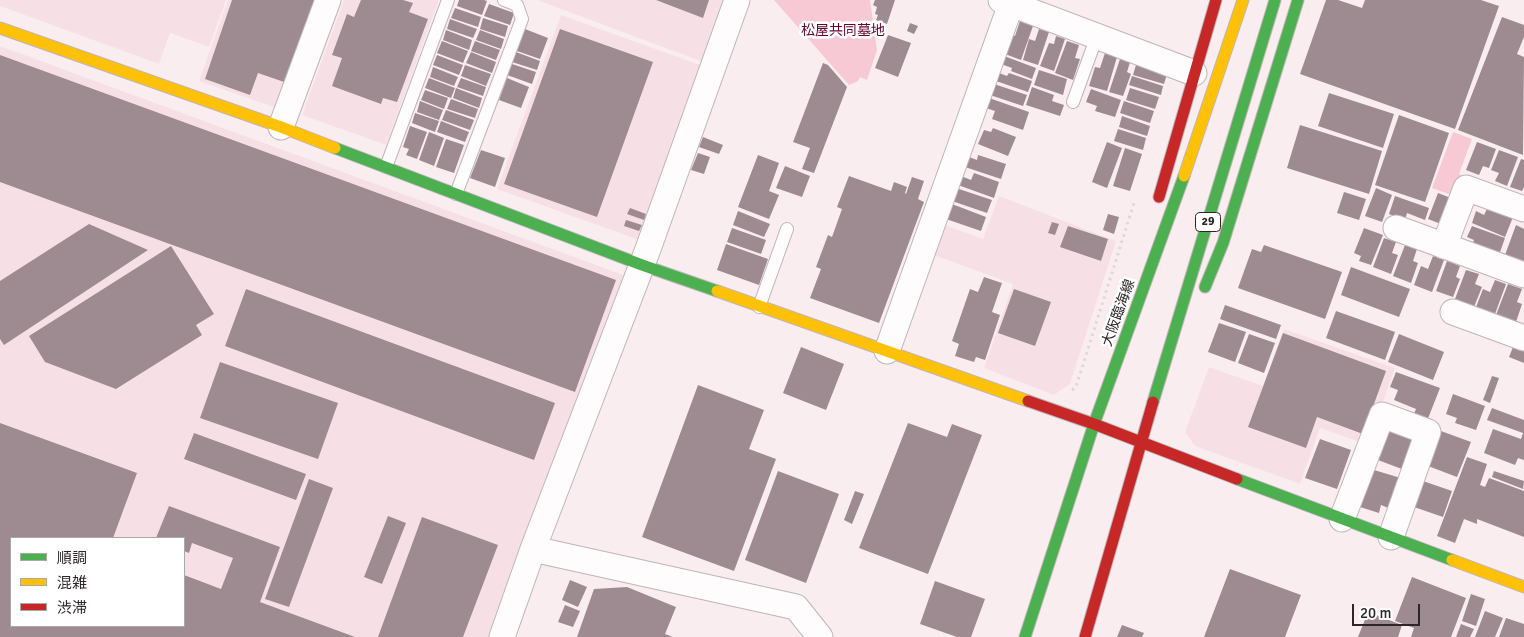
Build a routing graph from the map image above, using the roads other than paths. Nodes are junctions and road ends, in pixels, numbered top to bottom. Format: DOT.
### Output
graph roads {
  1 [pos="328,0"];
  2 [pos="448,0"];
  3 [pos="504,0"];
  4 [pos="737,0"];
  5 [pos="1216,0"];
  6 [pos="1243,0"];
  7 [pos="1275,0"];
  8 [pos="1298,0"];
  9 [pos="1006,2"];
  10 [pos="0,28"];
  11 [pos="1097,36"];
  12 [pos="1194,73"];
  13 [pos="1073,102"];
  14 [pos="281,128"];
  15 [pos="386,167"];
  16 [pos="456,194"];
  17 [pos="1156,206"];
  18 [pos="1524,209"];
  19 [pos="1396,228"];
  20 [pos="787,229"];
  21 [pos="1444,246"];
  22 [pos="1140,263"];
  23 [pos="642,265"];
  24 [pos="1524,275"];
  25 [pos="1200,298"];
  26 [pos="760,307"];
  27 [pos="1453,312"];
  28 [pos="1186,334"];
  29 [pos="1524,338"];
  30 [pos="887,351"];
  31 [pos="1094,424"];
  32 [pos="1141,444"];
  33 [pos="1342,519"];
  34 [pos="1391,537"];
  35 [pos="533,548"];
  36 [pos="1524,587"];
  37 [pos="502,637"];
  38 [pos="820,637"];
  39 [pos="1024,637"];
  40 [pos="1085,637"];
  1 -- 14 [label="street"];
  2 -- 15 [label="lane"];
  3 -- 16 [label="lane"];
  4 -- 23 [label="street"];
  5 -- 12 [label="main road"];
  6 -- 31 [label="main road, 大阪臨海線"];
  7 -- 32 [label="main road, 29"];
  8 -- 25 [label="main road"];
  9 -- 11 [label="street"];
  9 -- 30 [label="street"];
  10 -- 14 [label="main road"];
  11 -- 12 [label="street"];
  11 -- 13 [label="lane"];
  12 -- 17 [label="main road"];
  14 -- 15 [label="main road"];
  15 -- 16 [label="main road"];
  16 -- 23 [label="main road"];
  18 -- 21 [label="street"];
  19 -- 21 [label="street"];
  20 -- 26 [label="lane"];
  21 -- 24 [label="street"];
  22 -- 31 [label="main road"];
  23 -- 26 [label="main road"];
  23 -- 35 [label="street"];
  26 -- 30 [label="main road"];
  27 -- 29 [label="street"];
  28 -- 32 [label="main road"];
  30 -- 31 [label="main road"];
  31 -- 32 [label="main road"];
  31 -- 39 [label="main road, 大阪臨海線"];
  32 -- 33 [label="main road"];
  32 -- 40 [label="main road"];
  33 -- 34 [label="main road"];
  33 -- 34 [label="street"];
  34 -- 36 [label="main road"];
  35 -- 37 [label="street"];
  35 -- 38 [label="street"];
}
